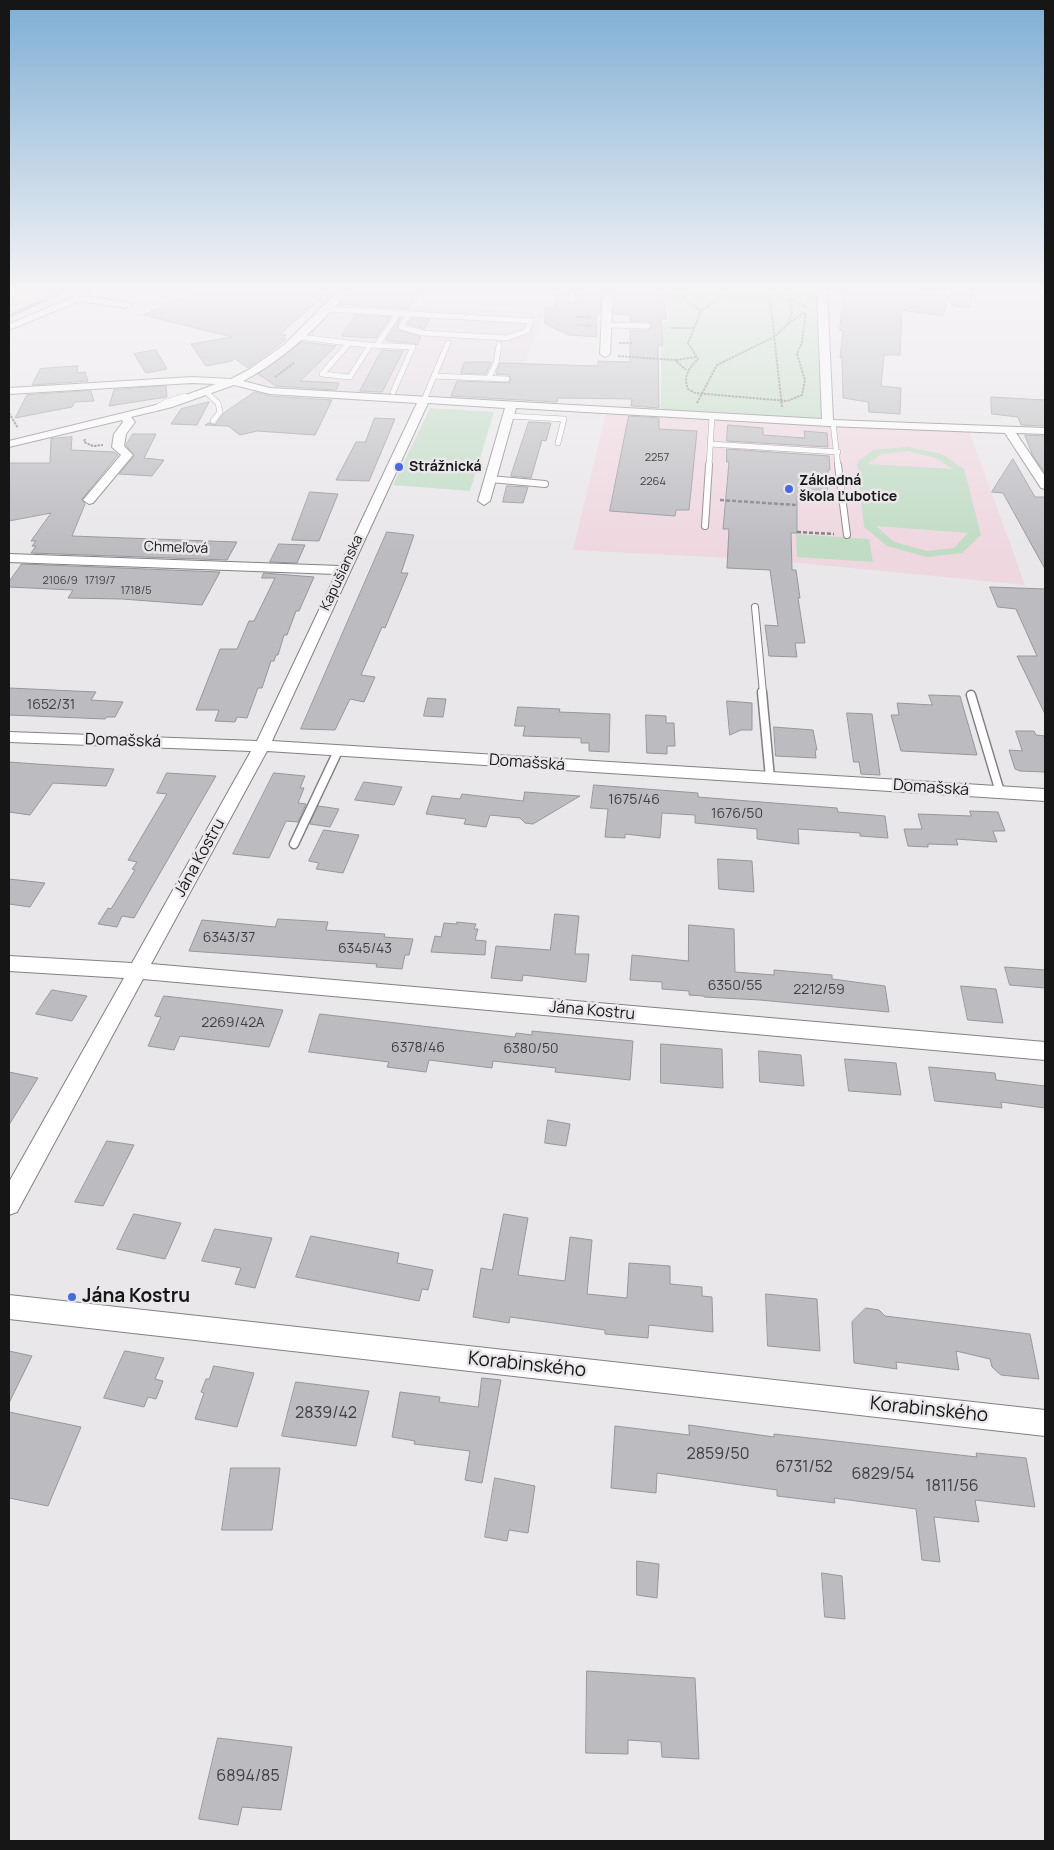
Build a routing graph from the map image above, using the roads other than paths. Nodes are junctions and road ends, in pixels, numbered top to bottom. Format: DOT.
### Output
graph roads {
  1 [pos="243,376"];
  2 [pos="400,376"];
  3 [pos="434,376"];
  4 [pos="443,376"];
  5 [pos="827,376"];
  6 [pos="489,378"];
  7 [pos="506,379"];
  8 [pos="233,382"];
  9 [pos="220,387"];
  10 [pos="9,391"];
  11 [pos="206,392"];
  12 [pos="393,392"];
  13 [pos="424,400"];
  14 [pos="153,410"];
  15 [pos="510,410"];
  16 [pos="125,416"];
  17 [pos="712,416"];
  18 [pos="213,421"];
  19 [pos="830,423"];
  20 [pos="1008,429"];
  21 [pos="1045,431"];
  22 [pos="558,443"];
  23 [pos="9,444"];
  24 [pos="710,444"];
  25 [pos="838,452"];
  26 [pos="490,480"];
  27 [pos="545,484"];
  28 [pos="1045,485"];
  29 [pos="89,500"];
  30 [pos="484,501"];
  31 [pos="705,526"];
  32 [pos="847,535"];
  33 [pos="9,558"];
  34 [pos="343,570"];
  35 [pos="755,607"];
  36 [pos="971,695"];
  37 [pos="9,737"];
  38 [pos="262,746"];
  39 [pos="338,751"];
  40 [pos="770,778"];
  41 [pos="1000,792"];
  42 [pos="1045,795"];
  43 [pos="294,844"];
  44 [pos="9,964"];
  45 [pos="139,971"];
  46 [pos="1045,1051"];
  47 [pos="9,1204"];
  48 [pos="9,1307"];
  49 [pos="1045,1423"];
  1 -- 8 [label="street"];
  2 -- 12 [label="lane"];
  3 -- 13 [label="lane"];
  4 -- 6 [label="lane"];
  5 -- 19 [label="street"];
  6 -- 7 [label="lane"];
  8 -- 9 [label="street"];
  8 -- 10 [label="street"];
  8 -- 13 [label="street"];
  9 -- 11 [label="street"];
  9 -- 14 [label="lane"];
  11 -- 14 [label="street"];
  11 -- 18 [label="lane"];
  13 -- 15 [label="street"];
  13 -- 34 [label="street, Kapušianska"];
  14 -- 16 [label="street"];
  15 -- 17 [label="street"];
  15 -- 22 [label="lane"];
  15 -- 26 [label="street"];
  16 -- 23 [label="street"];
  16 -- 29 [label="street"];
  17 -- 19 [label="street"];
  17 -- 24 [label="lane"];
  19 -- 20 [label="street"];
  19 -- 25 [label="lane"];
  20 -- 21 [label="street"];
  20 -- 28 [label="street"];
  24 -- 25 [label="lane"];
  24 -- 31 [label="lane"];
  25 -- 32 [label="lane"];
  26 -- 27 [label="lane"];
  26 -- 30 [label="street"];
  33 -- 34 [label="street, Chmeľová"];
  34 -- 38 [label="street, Kapušianska"];
  35 -- 40 [label="lane"];
  36 -- 41 [label="lane"];
  37 -- 38 [label="street, Domašská"];
  38 -- 39 [label="street, Domašská"];
  38 -- 45 [label="street, Jána Kostru"];
  39 -- 40 [label="street, Domašská"];
  39 -- 43 [label="lane"];
  40 -- 41 [label="street, Domašská"];
  41 -- 42 [label="street, Domašská"];
  44 -- 45 [label="street, Jána Kostru"];
  45 -- 46 [label="street, Jána Kostru"];
  45 -- 47 [label="street, Jána Kostru"];
  48 -- 49 [label="street, Korabinského"];
}
